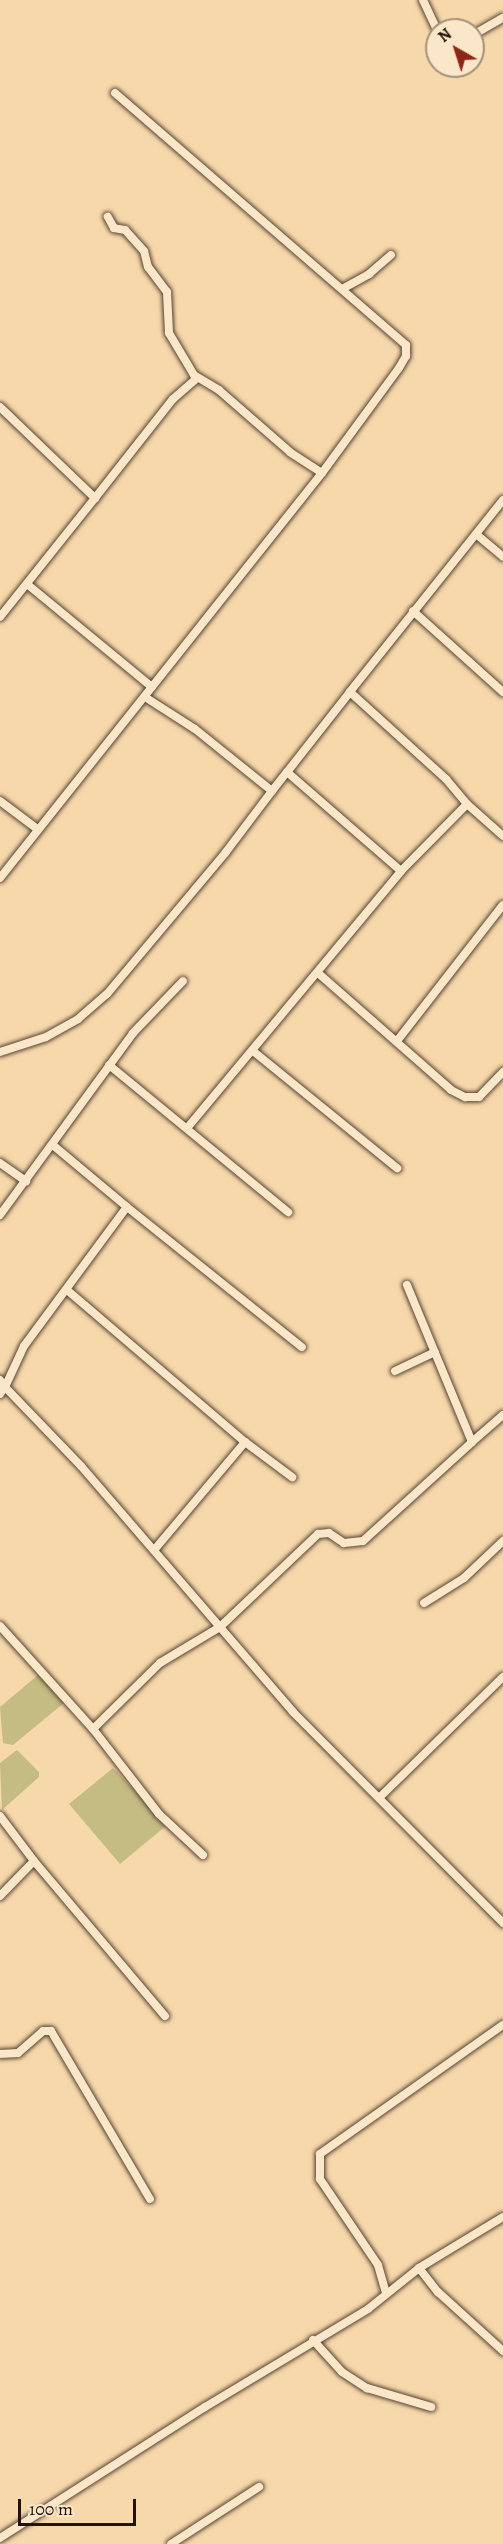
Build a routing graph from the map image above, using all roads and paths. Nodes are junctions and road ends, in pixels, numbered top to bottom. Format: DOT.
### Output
graph roads {
  1 [pos="423,0"];
  2 [pos="431,18"];
  3 [pos="503,18"];
  4 [pos="485,28"];
  5 [pos="115,93"];
  6 [pos="108,217"];
  7 [pos="391,255"];
  8 [pos="344,288"];
  9 [pos="197,378"];
  10 [pos="0,407"];
  11 [pos="322,473"];
  12 [pos="95,498"];
  13 [pos="503,501"];
  14 [pos="476,534"];
  15 [pos="503,557"];
  16 [pos="27,584"];
  17 [pos="413,611"];
  18 [pos="0,617"];
  19 [pos="152,687"];
  20 [pos="350,692"];
  21 [pos="503,692"];
  22 [pos="145,697"];
  23 [pos="287,772"];
  24 [pos="272,791"];
  25 [pos="0,801"];
  26 [pos="466,804"];
  27 [pos="36,828"];
  28 [pos="503,836"];
  29 [pos="401,870"];
  30 [pos="0,878"];
  31 [pos="503,905"];
  32 [pos="318,973"];
  33 [pos="183,981"];
  34 [pos="397,1041"];
  35 [pos="253,1051"];
  36 [pos="0,1052"];
  37 [pos="109,1065"];
  38 [pos="503,1072"];
  39 [pos="188,1127"];
  40 [pos="54,1146"];
  41 [pos="0,1163"];
  42 [pos="397,1168"];
  43 [pos="26,1180"];
  44 [pos="127,1207"];
  45 [pos="288,1212"];
  46 [pos="0,1215"];
  47 [pos="407,1285"];
  48 [pos="67,1290"];
  49 [pos="302,1347"];
  50 [pos="435,1352"];
  51 [pos="395,1371"];
  52 [pos="2,1387"];
  53 [pos="503,1415"];
  54 [pos="245,1442"];
  55 [pos="472,1442"];
  56 [pos="292,1477"];
  57 [pos="503,1541"];
  58 [pos="155,1549"];
  59 [pos="424,1603"];
  60 [pos="0,1626"];
  61 [pos="220,1628"];
  62 [pos="503,1677"];
  63 [pos="93,1729"];
  64 [pos="380,1797"];
  65 [pos="0,1816"];
  66 [pos="203,1855"];
  67 [pos="34,1861"];
  68 [pos="0,1896"];
  69 [pos="503,1923"];
  70 [pos="165,2016"];
  71 [pos="503,2025"];
  72 [pos="0,2054"];
  73 [pos="150,2199"];
  74 [pos="503,2217"];
  75 [pos="419,2268"];
  76 [pos="386,2293"];
  77 [pos="313,2340"];
  78 [pos="503,2351"];
  79 [pos="431,2407"];
  80 [pos="259,2487"];
  81 [pos="0,2538"];
  82 [pos="171,2544"];
  1 -- 2 [label="street"];
  3 -- 4 [label="street"];
  5 -- 8 [label="street"];
  6 -- 9 [label="street"];
  7 -- 8 [label="street"];
  8 -- 11 [label="street"];
  9 -- 11 [label="street"];
  9 -- 12 [label="street"];
  10 -- 12 [label="street"];
  11 -- 19 [label="street"];
  12 -- 16 [label="street"];
  13 -- 14 [label="street"];
  14 -- 15 [label="street"];
  14 -- 17 [label="street"];
  16 -- 18 [label="street"];
  16 -- 19 [label="street"];
  17 -- 20 [label="street"];
  17 -- 21 [label="street"];
  19 -- 22 [label="street"];
  20 -- 23 [label="street"];
  20 -- 26 [label="street"];
  22 -- 24 [label="street"];
  22 -- 27 [label="street"];
  23 -- 24 [label="street"];
  23 -- 29 [label="street"];
  24 -- 36 [label="street"];
  25 -- 27 [label="street"];
  26 -- 28 [label="street"];
  26 -- 29 [label="street"];
  27 -- 30 [label="street"];
  29 -- 32 [label="street"];
  31 -- 34 [label="street"];
  32 -- 34 [label="street"];
  32 -- 35 [label="street"];
  33 -- 37 [label="street"];
  34 -- 38 [label="street"];
  35 -- 39 [label="street"];
  35 -- 42 [label="street"];
  37 -- 39 [label="street"];
  37 -- 40 [label="street"];
  39 -- 45 [label="street"];
  40 -- 43 [label="street"];
  40 -- 44 [label="street"];
  41 -- 43 [label="street"];
  43 -- 46 [label="street"];
  44 -- 48 [label="street"];
  44 -- 49 [label="street"];
  47 -- 50 [label="street"];
  48 -- 52 [label="street"];
  48 -- 54 [label="street"];
  50 -- 51 [label="street"];
  50 -- 55 [label="street"];
  52 -- 58 [label="street"];
  53 -- 55 [label="street"];
  54 -- 56 [label="street"];
  54 -- 58 [label="street"];
  55 -- 61 [label="street"];
  57 -- 59 [label="street"];
  58 -- 61 [label="street"];
  60 -- 63 [label="street"];
  61 -- 63 [label="street"];
  61 -- 64 [label="street"];
  62 -- 64 [label="street"];
  63 -- 66 [label="street"];
  64 -- 69 [label="street"];
  65 -- 67 [label="street"];
  67 -- 68 [label="street"];
  67 -- 70 [label="street"];
  71 -- 76 [label="street"];
  72 -- 73 [label="street"];
  74 -- 75 [label="street"];
  75 -- 76 [label="street"];
  75 -- 78 [label="street"];
  76 -- 77 [label="street"];
  77 -- 79 [label="street"];
  77 -- 81 [label="street"];
  80 -- 82 [label="street"];
}
